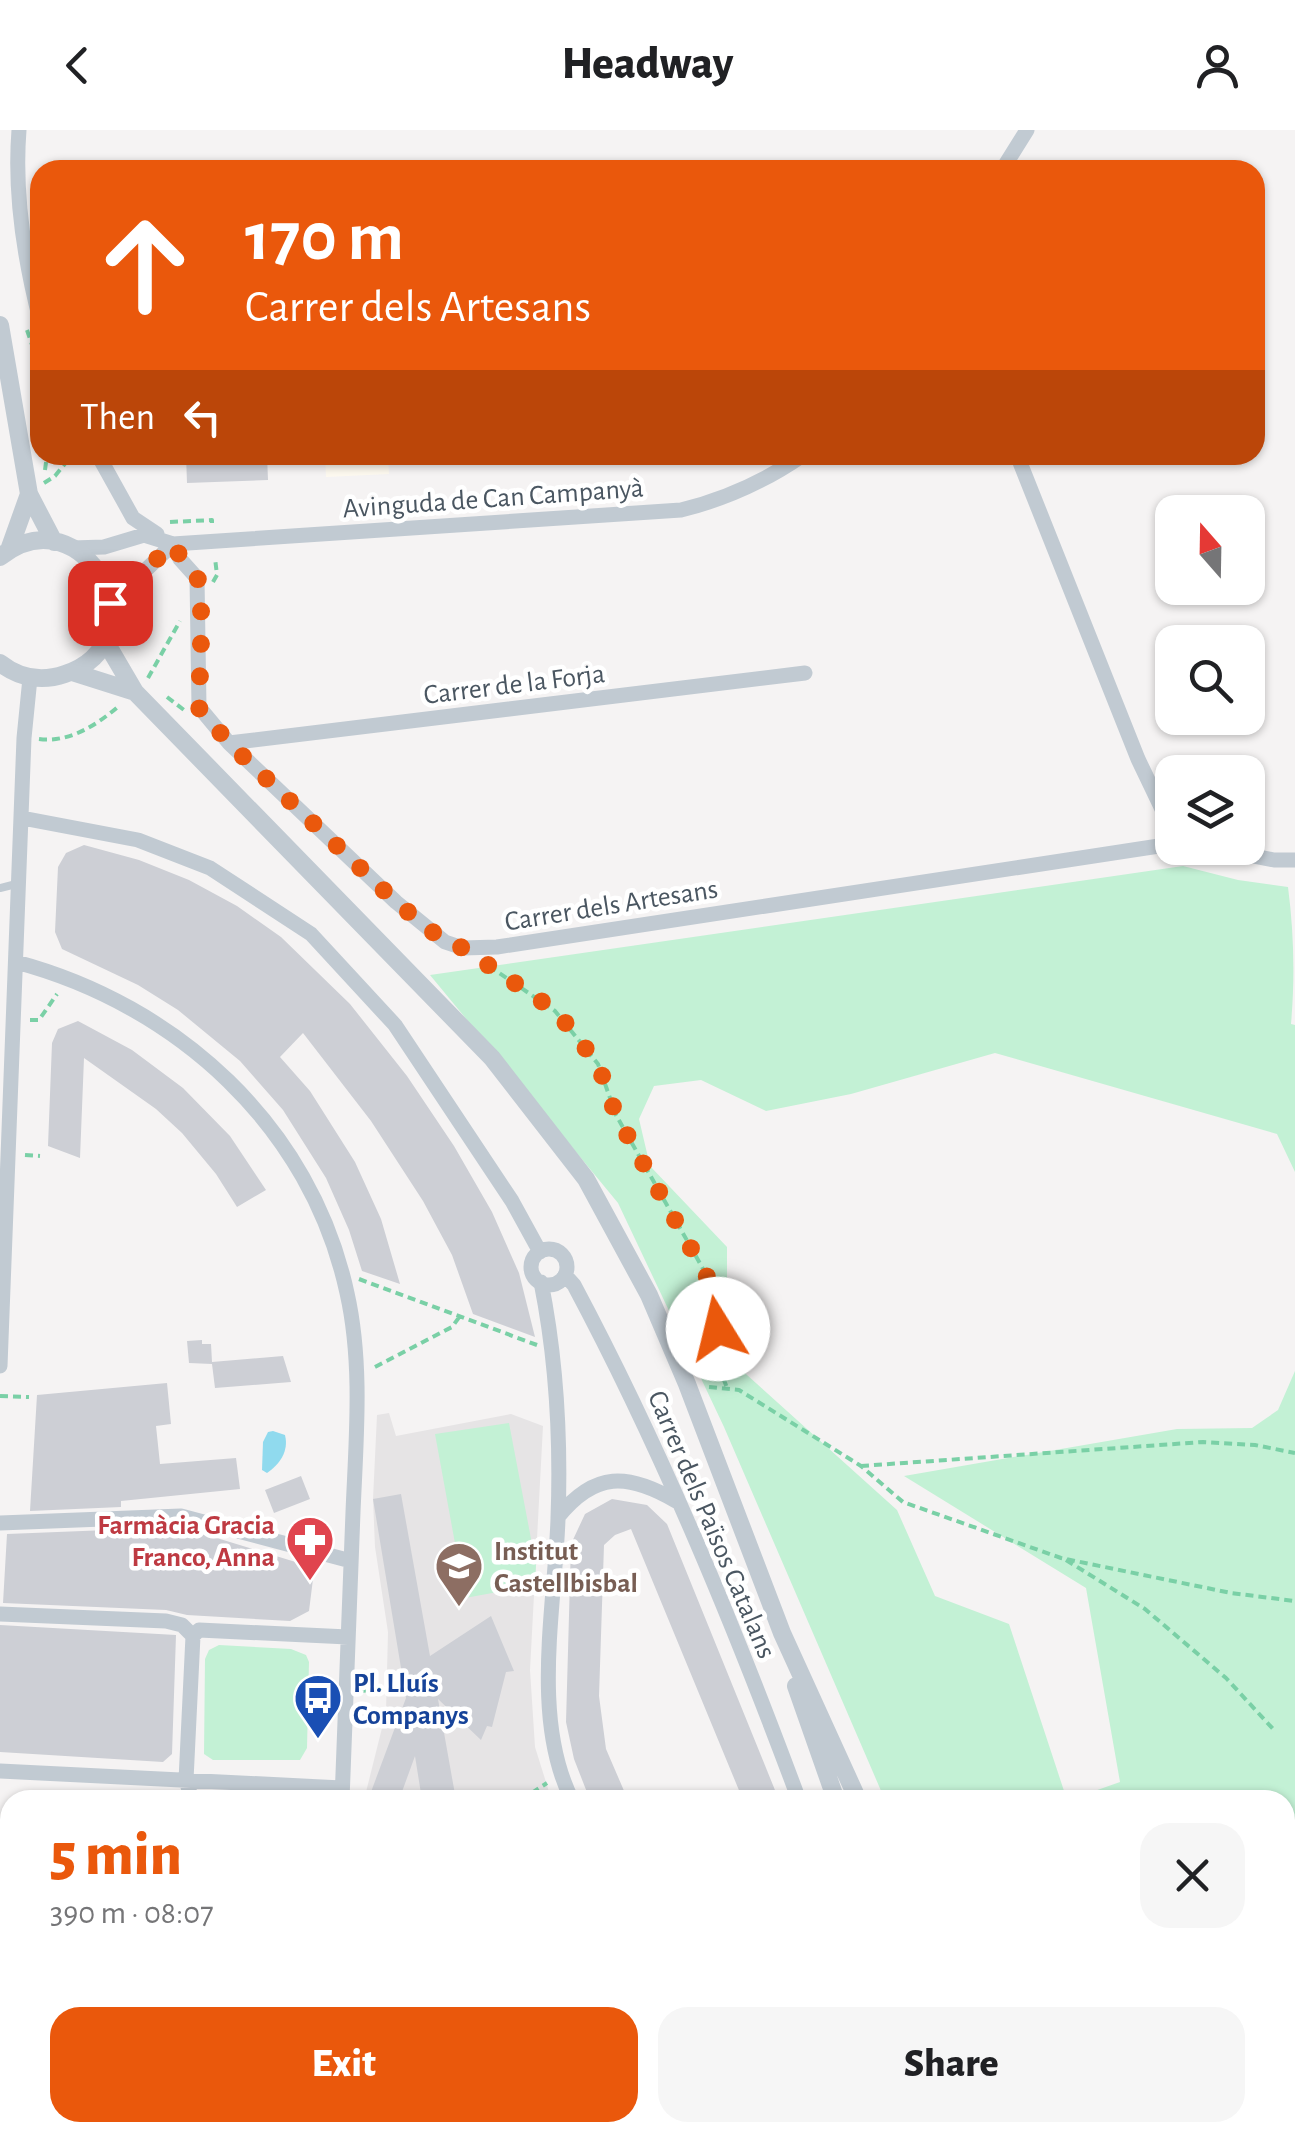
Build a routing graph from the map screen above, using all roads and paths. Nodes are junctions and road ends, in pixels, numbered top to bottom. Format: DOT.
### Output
graph roads {
  1 [pos="19,130"];
  2 [pos="1027,130"];
  3 [pos="1008,160"];
  4 [pos="30,278"];
  5 [pos="0,325"];
  6 [pos="104,465"];
  7 [pos="787,465"];
  8 [pos="1021,465"];
  9 [pos="29,494"];
  10 [pos="173,544"];
  11 [pos="63,545"];
  12 [pos="4,553"];
  13 [pos="110,603"];
  14 [pos="104,638"];
  15 [pos="0,663"];
  16 [pos="72,672"];
  17 [pos="804,673"];
  18 [pos="30,678"];
  19 [pos="135,692"];
  20 [pos="229,743"];
  21 [pos="1155,794"];
  22 [pos="22,818"];
  23 [pos="1155,847"];
  24 [pos="1265,858"];
  25 [pos="1295,860"];
  26 [pos="20,883"];
  27 [pos="0,888"];
  28 [pos="463,948"];
  29 [pos="16,962"];
  30 [pos="4,1218"];
  31 [pos="540,1252"];
  32 [pos="565,1275"];
  33 [pos="367,1280"];
  34 [pos="2,1281"];
  35 [pos="540,1282"];
  36 [pos="460,1316"];
  37 [pos="534,1344"];
  38 [pos="0,1366"];
  39 [pos="375,1367"];
  40 [pos="686,1384"];
  41 [pos="727,1388"];
  42 [pos="0,1396"];
  43 [pos="29,1397"];
  44 [pos="1295,1453"];
  45 [pos="860,1466"];
  46 [pos="676,1501"];
  47 [pos="558,1516"];
  48 [pos="0,1524"];
  49 [pos="1062,1558"];
  50 [pos="351,1561"];
  51 [pos="1295,1602"];
  52 [pos="0,1614"];
  53 [pos="782,1632"];
  54 [pos="193,1636"];
  55 [pos="348,1638"];
  56 [pos="400,1685"];
  57 [pos="362,1691"];
  58 [pos="1274,1730"];
  59 [pos="0,1771"];
  60 [pos="559,1775"];
  61 [pos="186,1780"];
  62 [pos="189,1790"];
  63 [pos="297,1790"];
  64 [pos="342,1790"];
  65 [pos="537,1790"];
  66 [pos="567,1790"];
  67 [pos="795,1790"];
  68 [pos="832,1790"];
  69 [pos="853,1790"];
  1 -- 4 [label="street"];
  2 -- 3 [label="street"];
  5 -- 9 [label="street"];
  6 -- 10 [label="street"];
  7 -- 10 [label="street, Avinguda de Can Campanyà"];
  8 -- 21 [label="street"];
  9 -- 11 [label="street"];
  9 -- 12 [label="street"];
  10 -- 11 [label="street, Avinguda de Can Campanyà"];
  10 -- 13 [label="street"];
  10 -- 20 [label="street"];
  11 -- 12 [label="street"];
  11 -- 13 [label="street"];
  13 -- 14 [label="street"];
  14 -- 16 [label="street"];
  14 -- 19 [label="street"];
  15 -- 18 [label="street"];
  16 -- 18 [label="street"];
  16 -- 19 [label="street"];
  17 -- 20 [label="street, Carrer de la Forja"];
  18 -- 22 [label="street"];
  19 -- 40 [label="street"];
  20 -- 28 [label="street"];
  22 -- 26 [label="street"];
  22 -- 31 [label="street"];
  23 -- 28 [label="street, Carrer dels Artesans"];
  24 -- 25 [label="street"];
  26 -- 27 [label="lane"];
  26 -- 29 [label="street"];
  28 -- 41 [label="path"];
  29 -- 30 [label="street"];
  29 -- 50 [label="street"];
  30 -- 34 [label="street"];
  31 -- 32 [label="street"];
  31 -- 35 [label="street"];
  32 -- 35 [label="street"];
  32 -- 46 [label="street, Carrer dels Països Catalans"];
  33 -- 36 [label="path"];
  34 -- 38 [label="street"];
  35 -- 47 [label="street"];
  36 -- 37 [label="path"];
  36 -- 39 [label="path"];
  40 -- 41 [label="path"];
  40 -- 53 [label="street"];
  41 -- 45 [label="path"];
  42 -- 43 [label="path"];
  44 -- 45 [label="path"];
  45 -- 49 [label="path"];
  46 -- 47 [label="street"];
  46 -- 67 [label="street, Carrer dels Països Catalans"];
  47 -- 60 [label="street"];
  48 -- 50 [label="street"];
  49 -- 51 [label="path"];
  49 -- 58 [label="path"];
  50 -- 55 [label="street"];
  52 -- 54 [label="street"];
  53 -- 68 [label="street"];
  53 -- 69 [label="street"];
  54 -- 55 [label="street"];
  54 -- 61 [label="street"];
  55 -- 64 [label="street"];
  56 -- 57 [label="path"];
  59 -- 61 [label="street"];
  60 -- 65 [label="path"];
  60 -- 66 [label="street"];
  61 -- 62 [label="street"];
  61 -- 63 [label="street"];
}
